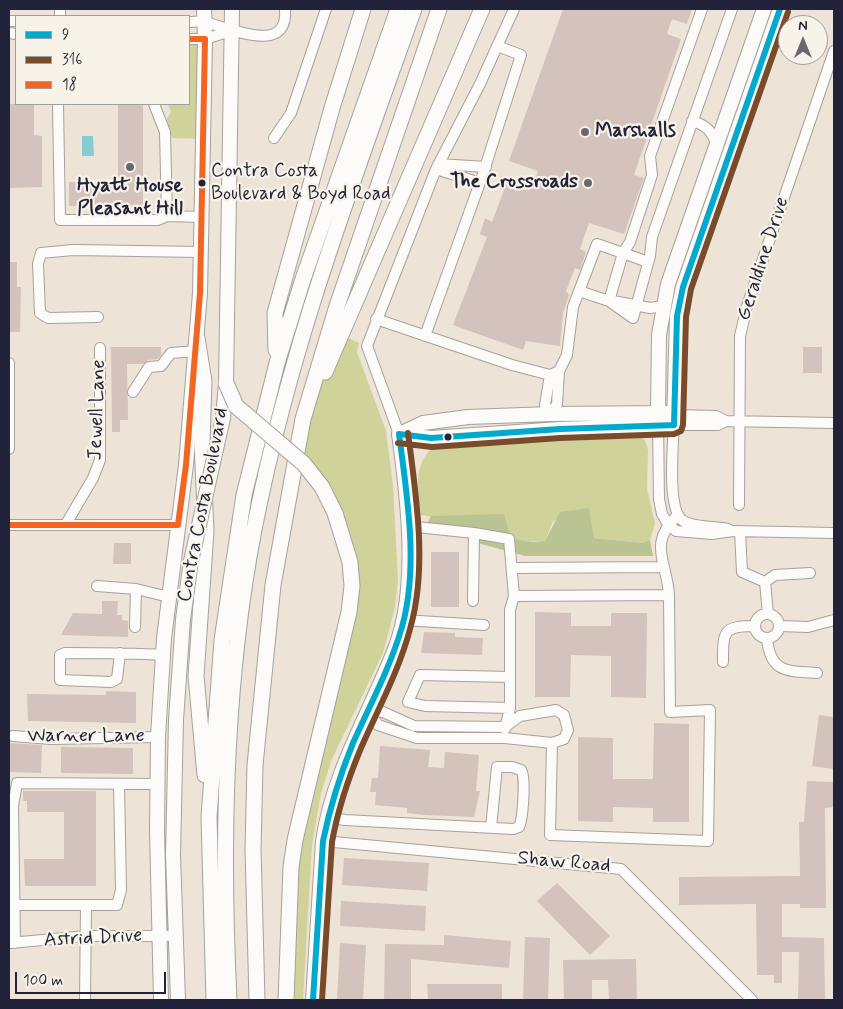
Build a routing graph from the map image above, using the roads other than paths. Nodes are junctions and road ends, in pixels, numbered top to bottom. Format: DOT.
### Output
graph roads {
  1 [pos="232,9"];
  2 [pos="326,9"];
  3 [pos="364,9"];
  4 [pos="398,9"];
  5 [pos="414,9"];
  6 [pos="439,9"];
  7 [pos="482,9"];
  8 [pos="514,9"];
  9 [pos="702,9"];
  10 [pos="732,9"];
  11 [pos="764,9"];
  12 [pos="780,9"];
  13 [pos="287,12"];
  14 [pos="204,15"];
  15 [pos="190,22"];
  16 [pos="231,31"];
  17 [pos="190,39"];
  18 [pos="206,39"];
  19 [pos="497,46"];
  20 [pos="834,51"];
  21 [pos="58,105"];
  22 [pos="154,105"];
  23 [pos="692,121"];
  24 [pos="274,138"];
  25 [pos="716,144"];
  26 [pos="438,166"];
  27 [pos="486,167"];
  28 [pos="480,183"];
  29 [pos="167,216"];
  30 [pos="202,217"];
  31 [pos="201,252"];
  32 [pos="623,253"];
  33 [pos="648,262"];
  34 [pos="579,291"];
  35 [pos="609,301"];
  36 [pos="663,306"];
  37 [pos="637,307"];
  38 [pos="98,317"];
  39 [pos="376,319"];
  40 [pos="425,336"];
  41 [pos="196,344"];
  42 [pos="100,348"];
  43 [pos="9,363"];
  44 [pos="277,363"];
  45 [pos="555,373"];
  46 [pos="226,383"];
  47 [pos="133,392"];
  48 [pos="551,414"];
  49 [pos="658,418"];
  50 [pos="303,419"];
  51 [pos="675,420"];
  52 [pos="740,422"];
  53 [pos="834,423"];
  54 [pos="399,434"];
  55 [pos="9,449"];
  56 [pos="739,505"];
  57 [pos="678,516"];
  58 [pos="66,524"];
  59 [pos="178,524"];
  60 [pos="668,524"];
  61 [pos="9,525"];
  62 [pos="407,526"];
  63 [pos="737,531"];
  64 [pos="474,533"];
  65 [pos="834,533"];
  66 [pos="662,567"];
  67 [pos="513,568"];
  68 [pos="810,574"];
  69 [pos="765,582"];
  70 [pos="97,586"];
  71 [pos="136,589"];
  72 [pos="669,595"];
  73 [pos="514,596"];
  74 [pos="169,597"];
  75 [pos="473,602"];
  76 [pos="768,614"];
  77 [pos="403,620"];
  78 [pos="834,620"];
  79 [pos="484,625"];
  80 [pos="755,626"];
  81 [pos="780,626"];
  82 [pos="135,627"];
  83 [pos="767,638"];
  84 [pos="120,653"];
  85 [pos="163,654"];
  86 [pos="723,662"];
  87 [pos="817,673"];
  88 [pos="510,677"];
  89 [pos="510,708"];
  90 [pos="368,711"];
  91 [pos="505,733"];
  92 [pos="13,736"];
  93 [pos="158,737"];
  94 [pos="552,743"];
  95 [pos="119,784"];
  96 [pos="158,784"];
  97 [pos="210,816"];
  98 [pos="327,817"];
  99 [pos="491,828"];
  100 [pos="323,840"];
  101 [pos="11,879"];
  102 [pos="14,905"];
  103 [pos="86,905"];
  104 [pos="86,936"];
  105 [pos="159,936"];
  106 [pos="177,936"];
  107 [pos="12,943"];
  108 [pos="750,999"];
  109 [pos="86,1000"];
  110 [pos="161,1000"];
  111 [pos="178,1000"];
  112 [pos="214,1000"];
  113 [pos="228,1000"];
  114 [pos="257,1000"];
  115 [pos="286,1000"];
  116 [pos="313,1000"];
  1 -- 16 [label="main road, Contra Costa Boulevard"];
  2 -- 24 [label="street"];
  3 -- 44 [label="highway"];
  4 -- 44 [label="highway"];
  5 -- 113 [label="highway"];
  6 -- 50 [label="highway"];
  7 -- 50 [label="highway"];
  8 -- 19 [label="street"];
  9 -- 32 [label="street"];
  10 -- 23 [label="street"];
  11 -- 25 [label="main road"];
  12 -- 51 [label="main road"];
  13 -- 16 [label="street"];
  14 -- 15 [label="street"];
  14 -- 16 [label="street"];
  14 -- 18 [label="main road, Contra Costa Boulevard"];
  16 -- 18 [label="street"];
  16 -- 46 [label="main road, Contra Costa Boulevard"];
  17 -- 18 [label="street"];
  18 -- 30 [label="main road, Contra Costa Boulevard"];
  19 -- 26 [label="street"];
  19 -- 27 [label="street"];
  20 -- 52 [label="street, Geraldine Drive"];
  21 -- 29 [label="street"];
  22 -- 29 [label="street"];
  23 -- 25 [label="street"];
  23 -- 33 [label="street"];
  25 -- 36 [label="main road"];
  26 -- 27 [label="street"];
  26 -- 28 [label="street"];
  26 -- 39 [label="street"];
  27 -- 28 [label="street"];
  28 -- 40 [label="street"];
  29 -- 30 [label="street"];
  30 -- 31 [label="main road, Contra Costa Boulevard"];
  31 -- 38 [label="street"];
  31 -- 41 [label="main road, Contra Costa Boulevard"];
  32 -- 33 [label="street"];
  32 -- 34 [label="street"];
  32 -- 35 [label="street"];
  33 -- 37 [label="street"];
  34 -- 35 [label="street"];
  34 -- 45 [label="street"];
  35 -- 37 [label="street"];
  36 -- 37 [label="street"];
  36 -- 49 [label="main road"];
  39 -- 40 [label="street"];
  39 -- 54 [label="street"];
  40 -- 45 [label="street"];
  41 -- 47 [label="street"];
  41 -- 59 [label="main road, Contra Costa Boulevard"];
  41 -- 97 [label="highway"];
  42 -- 58 [label="street, Jewell Lane"];
  43 -- 55 [label="street"];
  44 -- 97 [label="highway"];
  45 -- 48 [label="street"];
  46 -- 106 [label="main road, Contra Costa Boulevard, bridge"];
  46 -- 115 [label="highway, bridge"];
  48 -- 49 [label="main road"];
  48 -- 54 [label="main road"];
  49 -- 51 [label="main road"];
  49 -- 54 [label="main road"];
  49 -- 60 [label="street"];
  50 -- 114 [label="highway"];
  51 -- 52 [label="street"];
  51 -- 57 [label="street"];
  52 -- 53 [label="street"];
  52 -- 56 [label="street, Geraldine Drive"];
  54 -- 62 [label="main road"];
  57 -- 60 [label="street"];
  57 -- 63 [label="street"];
  58 -- 59 [label="street"];
  58 -- 61 [label="street"];
  59 -- 74 [label="main road, Contra Costa Boulevard"];
  60 -- 63 [label="street"];
  60 -- 66 [label="street"];
  62 -- 64 [label="street"];
  62 -- 77 [label="main road"];
  63 -- 65 [label="street"];
  63 -- 69 [label="street"];
  64 -- 67 [label="street"];
  64 -- 75 [label="street"];
  66 -- 67 [label="street"];
  66 -- 72 [label="street"];
  67 -- 73 [label="street"];
  68 -- 69 [label="street"];
  69 -- 76 [label="street"];
  70 -- 71 [label="street"];
  71 -- 74 [label="street"];
  71 -- 82 [label="street"];
  72 -- 73 [label="street"];
  72 -- 94 [label="street"];
  73 -- 88 [label="street"];
  74 -- 85 [label="main road, Contra Costa Boulevard"];
  76 -- 80 [label="street"];
  76 -- 81 [label="street"];
  77 -- 79 [label="street"];
  77 -- 90 [label="main road"];
  78 -- 81 [label="street"];
  80 -- 83 [label="street"];
  80 -- 86 [label="street"];
  81 -- 83 [label="street"];
  83 -- 87 [label="street"];
  84 -- 84 [label="street"];
  84 -- 85 [label="street"];
  85 -- 93 [label="main road, Contra Costa Boulevard"];
  88 -- 89 [label="street"];
  88 -- 89 [label="street"];
  89 -- 91 [label="street"];
  90 -- 91 [label="street"];
  90 -- 98 [label="main road"];
  91 -- 94 [label="street"];
  91 -- 94 [label="street"];
  92 -- 93 [label="street, Warner Lane"];
  93 -- 96 [label="main road, Contra Costa Boulevard"];
  95 -- 96 [label="street"];
  95 -- 101 [label="street"];
  95 -- 103 [label="street"];
  96 -- 105 [label="main road, Contra Costa Boulevard"];
  97 -- 112 [label="highway"];
  98 -- 99 [label="street"];
  98 -- 100 [label="main road"];
  99 -- 99 [label="street"];
  100 -- 108 [label="street, Shaw Road"];
  100 -- 116 [label="main road"];
  101 -- 102 [label="street"];
  102 -- 103 [label="street"];
  102 -- 107 [label="street"];
  103 -- 104 [label="street"];
  104 -- 105 [label="street, Astrid Drive"];
  104 -- 107 [label="street, Astrid Drive"];
  104 -- 109 [label="street"];
  105 -- 106 [label="street, Astrid Drive"];
  105 -- 110 [label="main road, Contra Costa Boulevard"];
  106 -- 111 [label="main road, Contra Costa Boulevard"];
}
